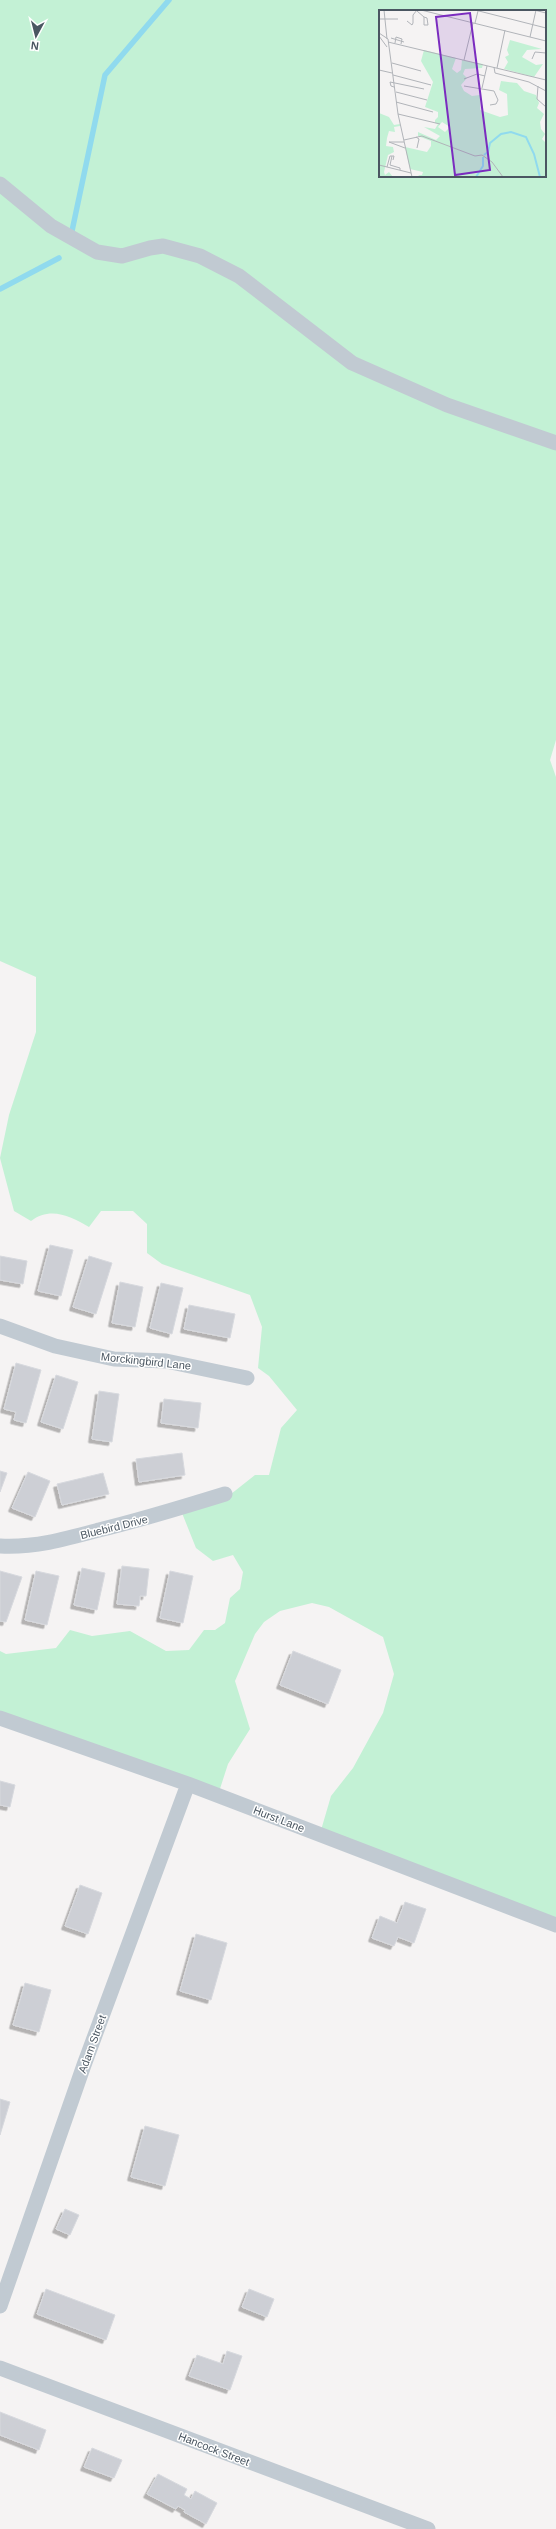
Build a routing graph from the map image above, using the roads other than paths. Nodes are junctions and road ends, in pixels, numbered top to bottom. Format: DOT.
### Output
graph roads {
  1 [pos="0,184"];
  2 [pos="556,443"];
  3 [pos="0,1326"];
  4 [pos="247,1378"];
  5 [pos="225,1494"];
  6 [pos="0,1546"];
  7 [pos="0,1718"];
  8 [pos="188,1784"];
  9 [pos="556,1925"];
  10 [pos="0,2306"];
  11 [pos="0,2368"];
  12 [pos="428,2529"];
  1 -- 2 [label="street"];
  3 -- 4 [label="street, Morckingbird Lane"];
  5 -- 6 [label="street, Bluebird Drive"];
  7 -- 8 [label="street, Hurst Lane"];
  8 -- 9 [label="street, Hurst Lane"];
  8 -- 10 [label="street, Adam Street"];
  11 -- 12 [label="street, Hancock Street"];
}
